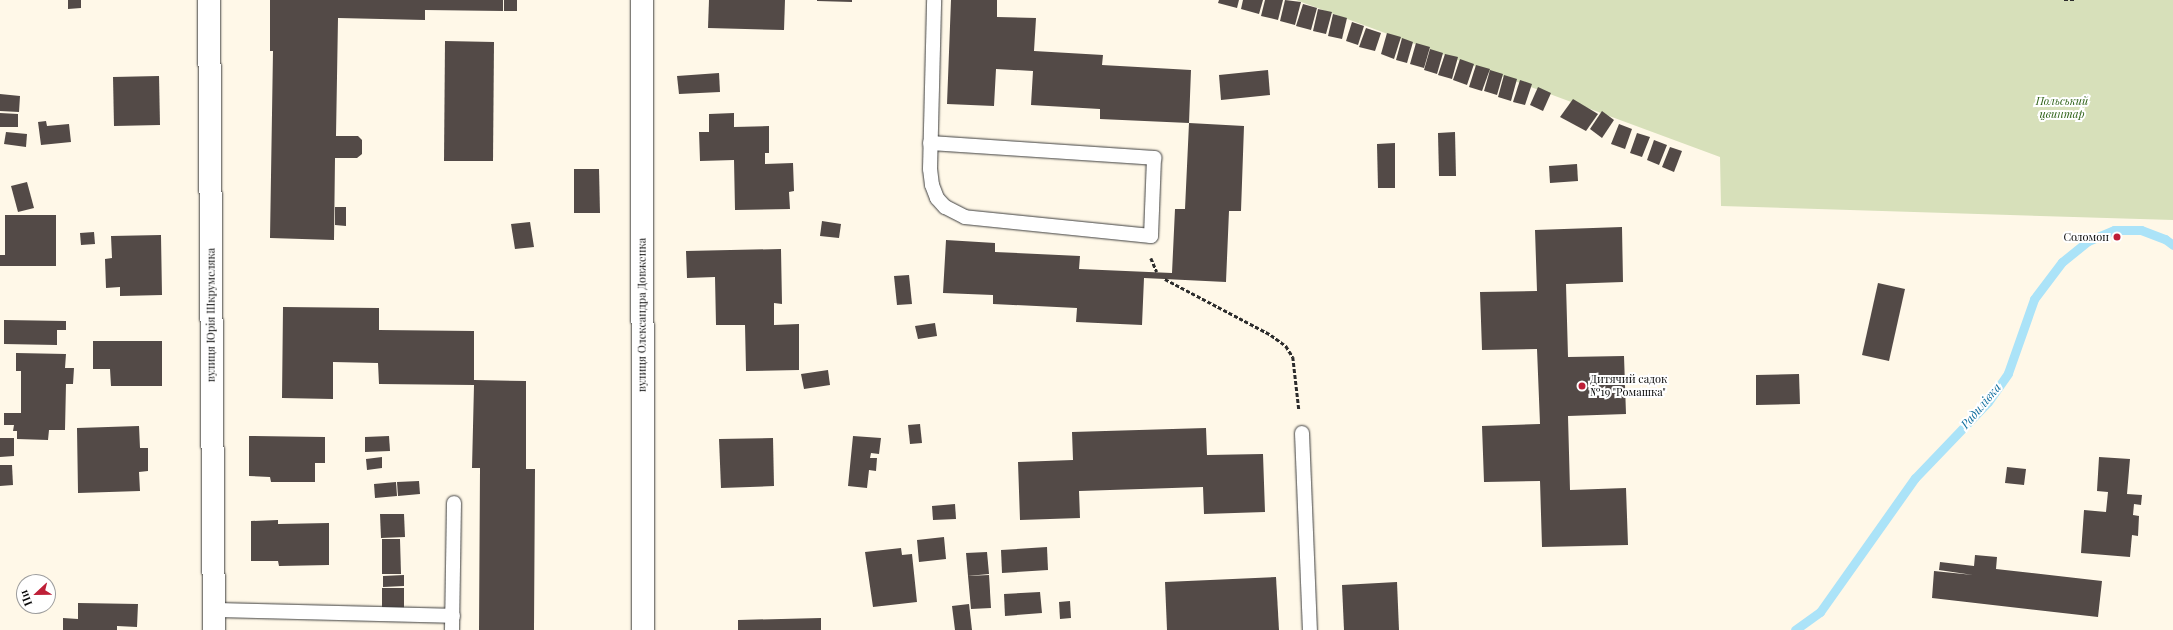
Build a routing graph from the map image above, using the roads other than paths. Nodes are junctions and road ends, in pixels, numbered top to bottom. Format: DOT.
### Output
graph roads {
  1 [pos="209,0"];
  2 [pos="642,0"];
  3 [pos="934,0"];
  4 [pos="930,143"];
  5 [pos="1302,433"];
  6 [pos="454,503"];
  7 [pos="214,620"];
  8 [pos="452,623"];
  9 [pos="643,630"];
  10 [pos="1310,630"];
  1 -- 7 [label="street, вулиця Юрія Шкрумеляка"];
  2 -- 9 [label="street, вулиця Олександра Довженка"];
  3 -- 4 [label="lane"];
  4 -- 4 [label="lane"];
  5 -- 10 [label="lane"];
  6 -- 8 [label="lane"];
  7 -- 8 [label="lane"];
}
